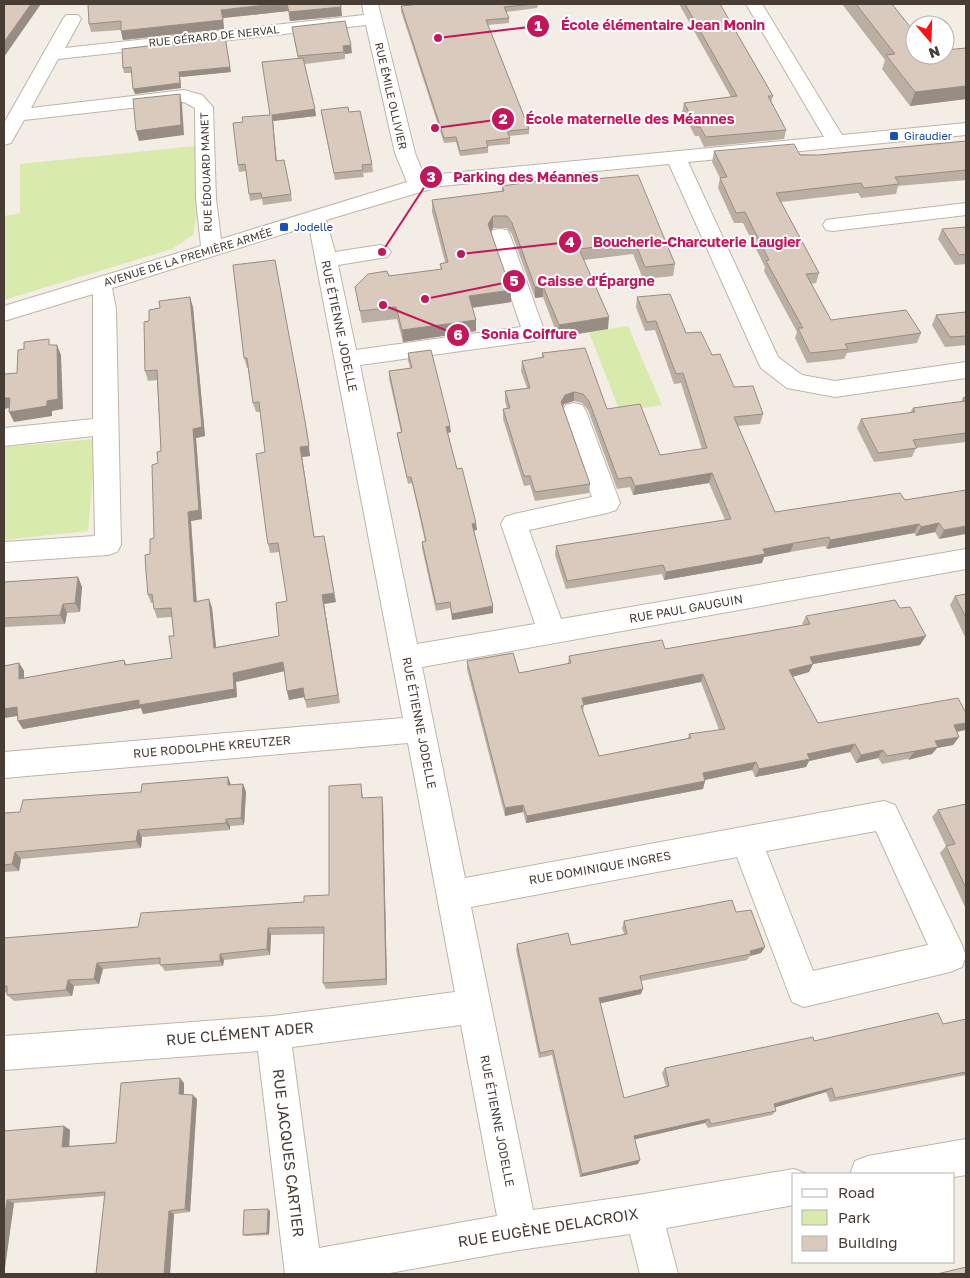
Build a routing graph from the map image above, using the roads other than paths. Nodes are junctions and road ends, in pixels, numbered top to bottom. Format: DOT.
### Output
graph roads {
  1 [pos="754,4"];
  2 [pos="372,12"];
  3 [pos="72,19"];
  4 [pos="54,54"];
  5 [pos="18,115"];
  6 [pos="966,129"];
  7 [pos="4,139"];
  8 [pos="836,141"];
  9 [pos="676,157"];
  10 [pos="418,185"];
  11 [pos="966,210"];
  12 [pos="314,217"];
  13 [pos="833,224"];
  14 [pos="500,236"];
  15 [pos="212,249"];
  16 [pos="380,252"];
  17 [pos="325,260"];
  18 [pos="100,284"];
  19 [pos="4,314"];
  20 [pos="347,359"];
  21 [pos="966,370"];
  22 [pos="574,411"];
  23 [pos="105,426"];
  24 [pos="4,437"];
  25 [pos="4,552"];
  26 [pos="966,559"];
  27 [pos="552,632"];
  28 [pos="406,658"];
  29 [pos="420,730"];
  30 [pos="4,765"];
  31 [pos="746,841"];
  32 [pos="453,895"];
  33 [pos="475,1006"];
  34 [pos="273,1033"];
  35 [pos="4,1052"];
  36 [pos="966,1157"];
  37 [pos="874,1173"];
  38 [pos="792,1187"];
  39 [pos="644,1213"];
  40 [pos="519,1231"];
  41 [pos="303,1272"];
  42 [pos="659,1274"];
  1 -- 8 [label="street"];
  2 -- 4 [label="street, RUE GÉRARD DE NERVAL"];
  2 -- 10 [label="street, RUE ÉMILE OLLIVIER"];
  3 -- 4 [label="street"];
  4 -- 5 [label="street"];
  5 -- 7 [label="street"];
  5 -- 15 [label="street, RUE ÉDOUARD MANET"];
  6 -- 8 [label="street, AVENUE DE LA PREMIÈRE ARMÉE"];
  8 -- 9 [label="street, AVENUE DE LA PREMIÈRE ARMÉE"];
  9 -- 10 [label="street, AVENUE DE LA PREMIÈRE ARMÉE"];
  9 -- 21 [label="street"];
  10 -- 12 [label="street, AVENUE DE LA PREMIÈRE ARMÉE"];
  11 -- 13 [label="street"];
  12 -- 15 [label="street, AVENUE DE LA PREMIÈRE ARMÉE"];
  12 -- 17 [label="street, RUE ÉTIENNE JODELLE"];
  14 -- 20 [label="street"];
  15 -- 18 [label="street, AVENUE DE LA PREMIÈRE ARMÉE"];
  16 -- 17 [label="street"];
  17 -- 20 [label="street, RUE ÉTIENNE JODELLE"];
  18 -- 19 [label="street, AVENUE DE LA PREMIÈRE ARMÉE"];
  18 -- 23 [label="street"];
  20 -- 28 [label="street, RUE ÉTIENNE JODELLE"];
  22 -- 27 [label="street"];
  23 -- 24 [label="street"];
  23 -- 25 [label="street"];
  26 -- 27 [label="street, RUE PAUL GAUGUIN"];
  27 -- 28 [label="street, RUE PAUL GAUGUIN"];
  28 -- 29 [label="street, RUE ÉTIENNE JODELLE"];
  29 -- 30 [label="street, RUE RODOLPHE KREUTZER"];
  29 -- 32 [label="street, RUE ÉTIENNE JODELLE"];
  31 -- 31 [label="street, RUE DOMINIQUE INGRES"];
  31 -- 32 [label="street, RUE DOMINIQUE INGRES"];
  32 -- 33 [label="street, RUE ÉTIENNE JODELLE"];
  33 -- 34 [label="street, RUE CLÉMENT ADER"];
  33 -- 40 [label="street, RUE ÉTIENNE JODELLE"];
  34 -- 35 [label="street, RUE CLÉMENT ADER"];
  34 -- 41 [label="street, RUE JACQUES CARTIER"];
  36 -- 37 [label="street"];
  38 -- 39 [label="street, RUE EUGÈNE DELACROIX"];
  39 -- 40 [label="street, RUE EUGÈNE DELACROIX"];
  39 -- 42 [label="street"];
  40 -- 41 [label="street, RUE EUGÈNE DELACROIX"];
}
